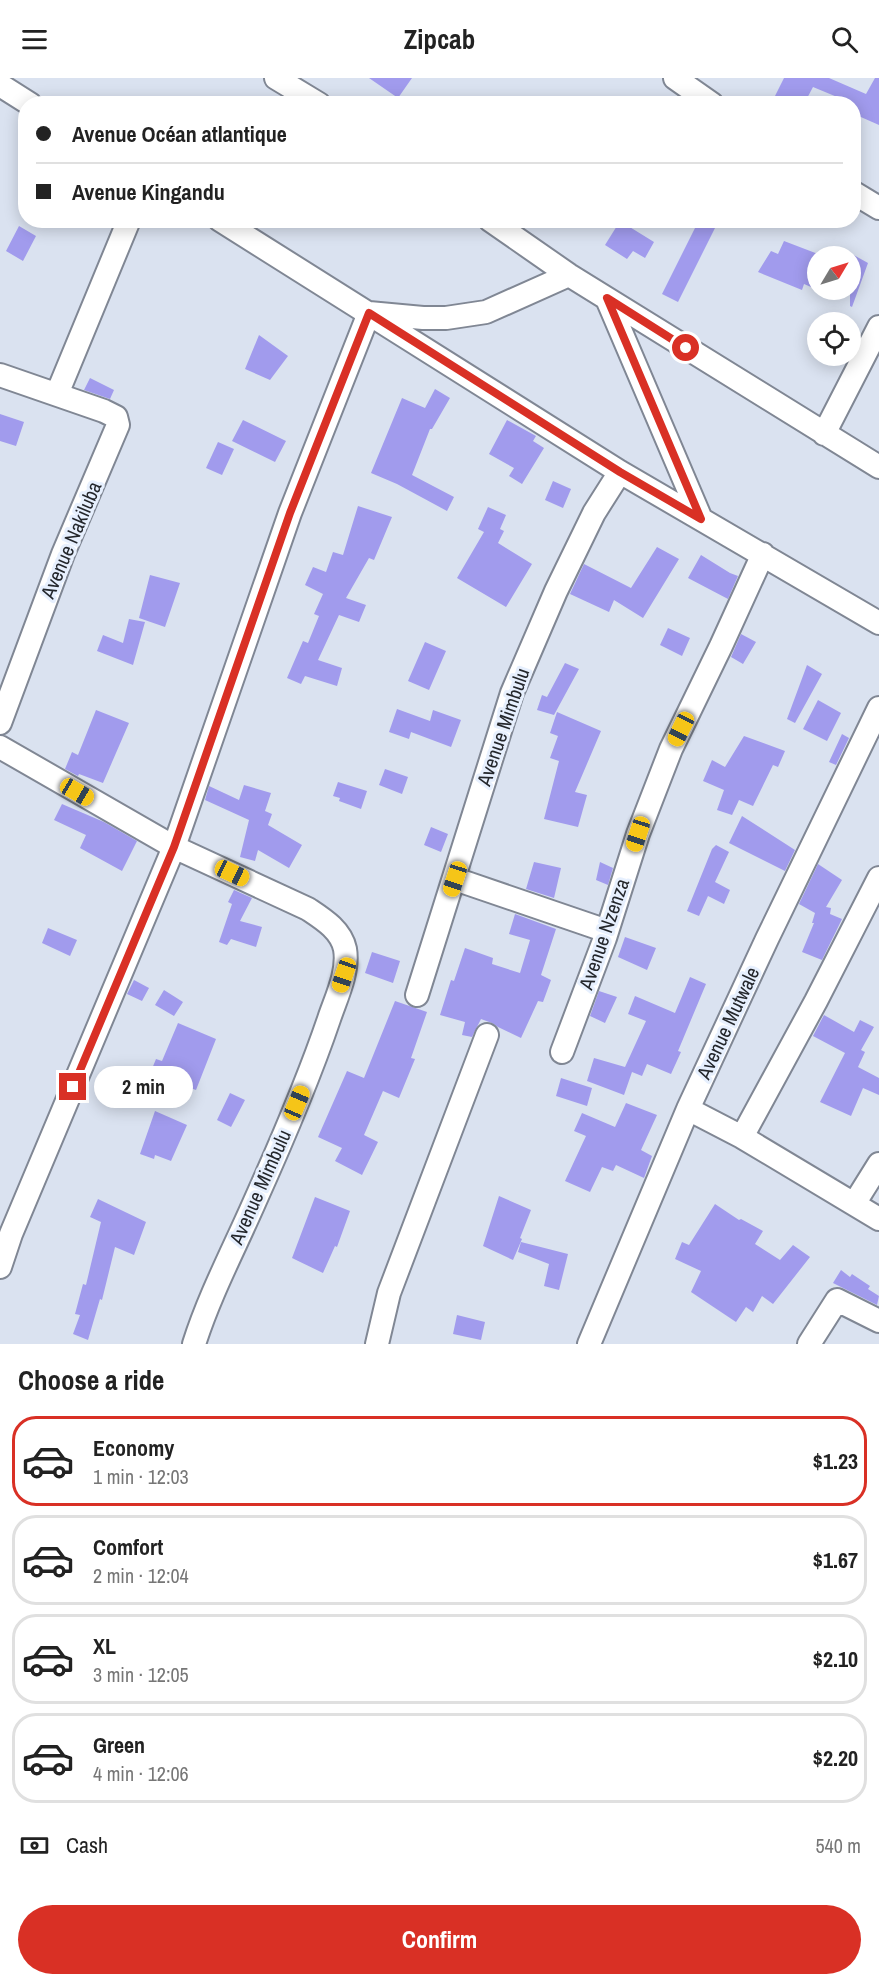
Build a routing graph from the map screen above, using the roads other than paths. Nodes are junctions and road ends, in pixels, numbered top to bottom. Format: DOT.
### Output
graph roads {
  1 [pos="276,78"];
  2 [pos="675,78"];
  3 [pos="0,85"];
  4 [pos="18,96"];
  5 [pos="306,96"];
  6 [pos="701,96"];
  7 [pos="861,197"];
  8 [pos="879,208"];
  9 [pos="126,228"];
  10 [pos="233,228"];
  11 [pos="501,228"];
  12 [pos="569,275"];
  13 [pos="607,298"];
  14 [pos="369,313"];
  15 [pos="879,327"];
  16 [pos="0,375"];
  17 [pos="57,394"];
  18 [pos="824,434"];
  19 [pos="879,467"];
  20 [pos="620,472"];
  21 [pos="701,519"];
  22 [pos="762,554"];
  23 [pos="879,623"];
  24 [pos="9,674"];
  25 [pos="879,708"];
  26 [pos="0,723"];
  27 [pos="0,747"];
  28 [pos="174,847"];
  29 [pos="879,878"];
  30 [pos="455,879"];
  31 [pos="607,931"];
  32 [pos="417,995"];
  33 [pos="487,1035"];
  34 [pos="562,1052"];
  35 [pos="688,1108"];
  36 [pos="742,1137"];
  37 [pos="879,1164"];
  38 [pos="854,1204"];
  39 [pos="879,1219"];
  40 [pos="0,1267"];
  41 [pos="879,1321"];
  42 [pos="194,1344"];
  43 [pos="377,1344"];
  44 [pos="589,1344"];
  45 [pos="809,1344"];
  1 -- 5 [label="street"];
  2 -- 6 [label="street"];
  3 -- 4 [label="street"];
  7 -- 8 [label="street"];
  9 -- 17 [label="street"];
  10 -- 14 [label="street"];
  11 -- 12 [label="street"];
  12 -- 13 [label="street"];
  12 -- 14 [label="street"];
  13 -- 18 [label="street"];
  13 -- 21 [label="street"];
  14 -- 20 [label="street"];
  14 -- 28 [label="street"];
  15 -- 18 [label="street"];
  16 -- 17 [label="street"];
  17 -- 24 [label="street, Avenue Nakiluba"];
  18 -- 19 [label="street"];
  20 -- 21 [label="street"];
  20 -- 30 [label="street, Avenue Mimbulu"];
  21 -- 22 [label="street"];
  22 -- 23 [label="street"];
  22 -- 31 [label="street, Avenue Nzenza"];
  24 -- 26 [label="street, Avenue Nakiluba"];
  25 -- 35 [label="street, Avenue Mutwale"];
  27 -- 28 [label="street, Avenue Mimbulu"];
  28 -- 40 [label="street"];
  28 -- 42 [label="street, Avenue Mimbulu"];
  29 -- 36 [label="street"];
  30 -- 31 [label="street"];
  30 -- 32 [label="street, Avenue Mimbulu"];
  31 -- 34 [label="street, Avenue Nzenza"];
  33 -- 43 [label="street"];
  35 -- 36 [label="street"];
  35 -- 44 [label="street, Avenue Mutwale"];
  36 -- 38 [label="street"];
  37 -- 38 [label="street"];
  38 -- 39 [label="street"];
  41 -- 45 [label="street"];
}
